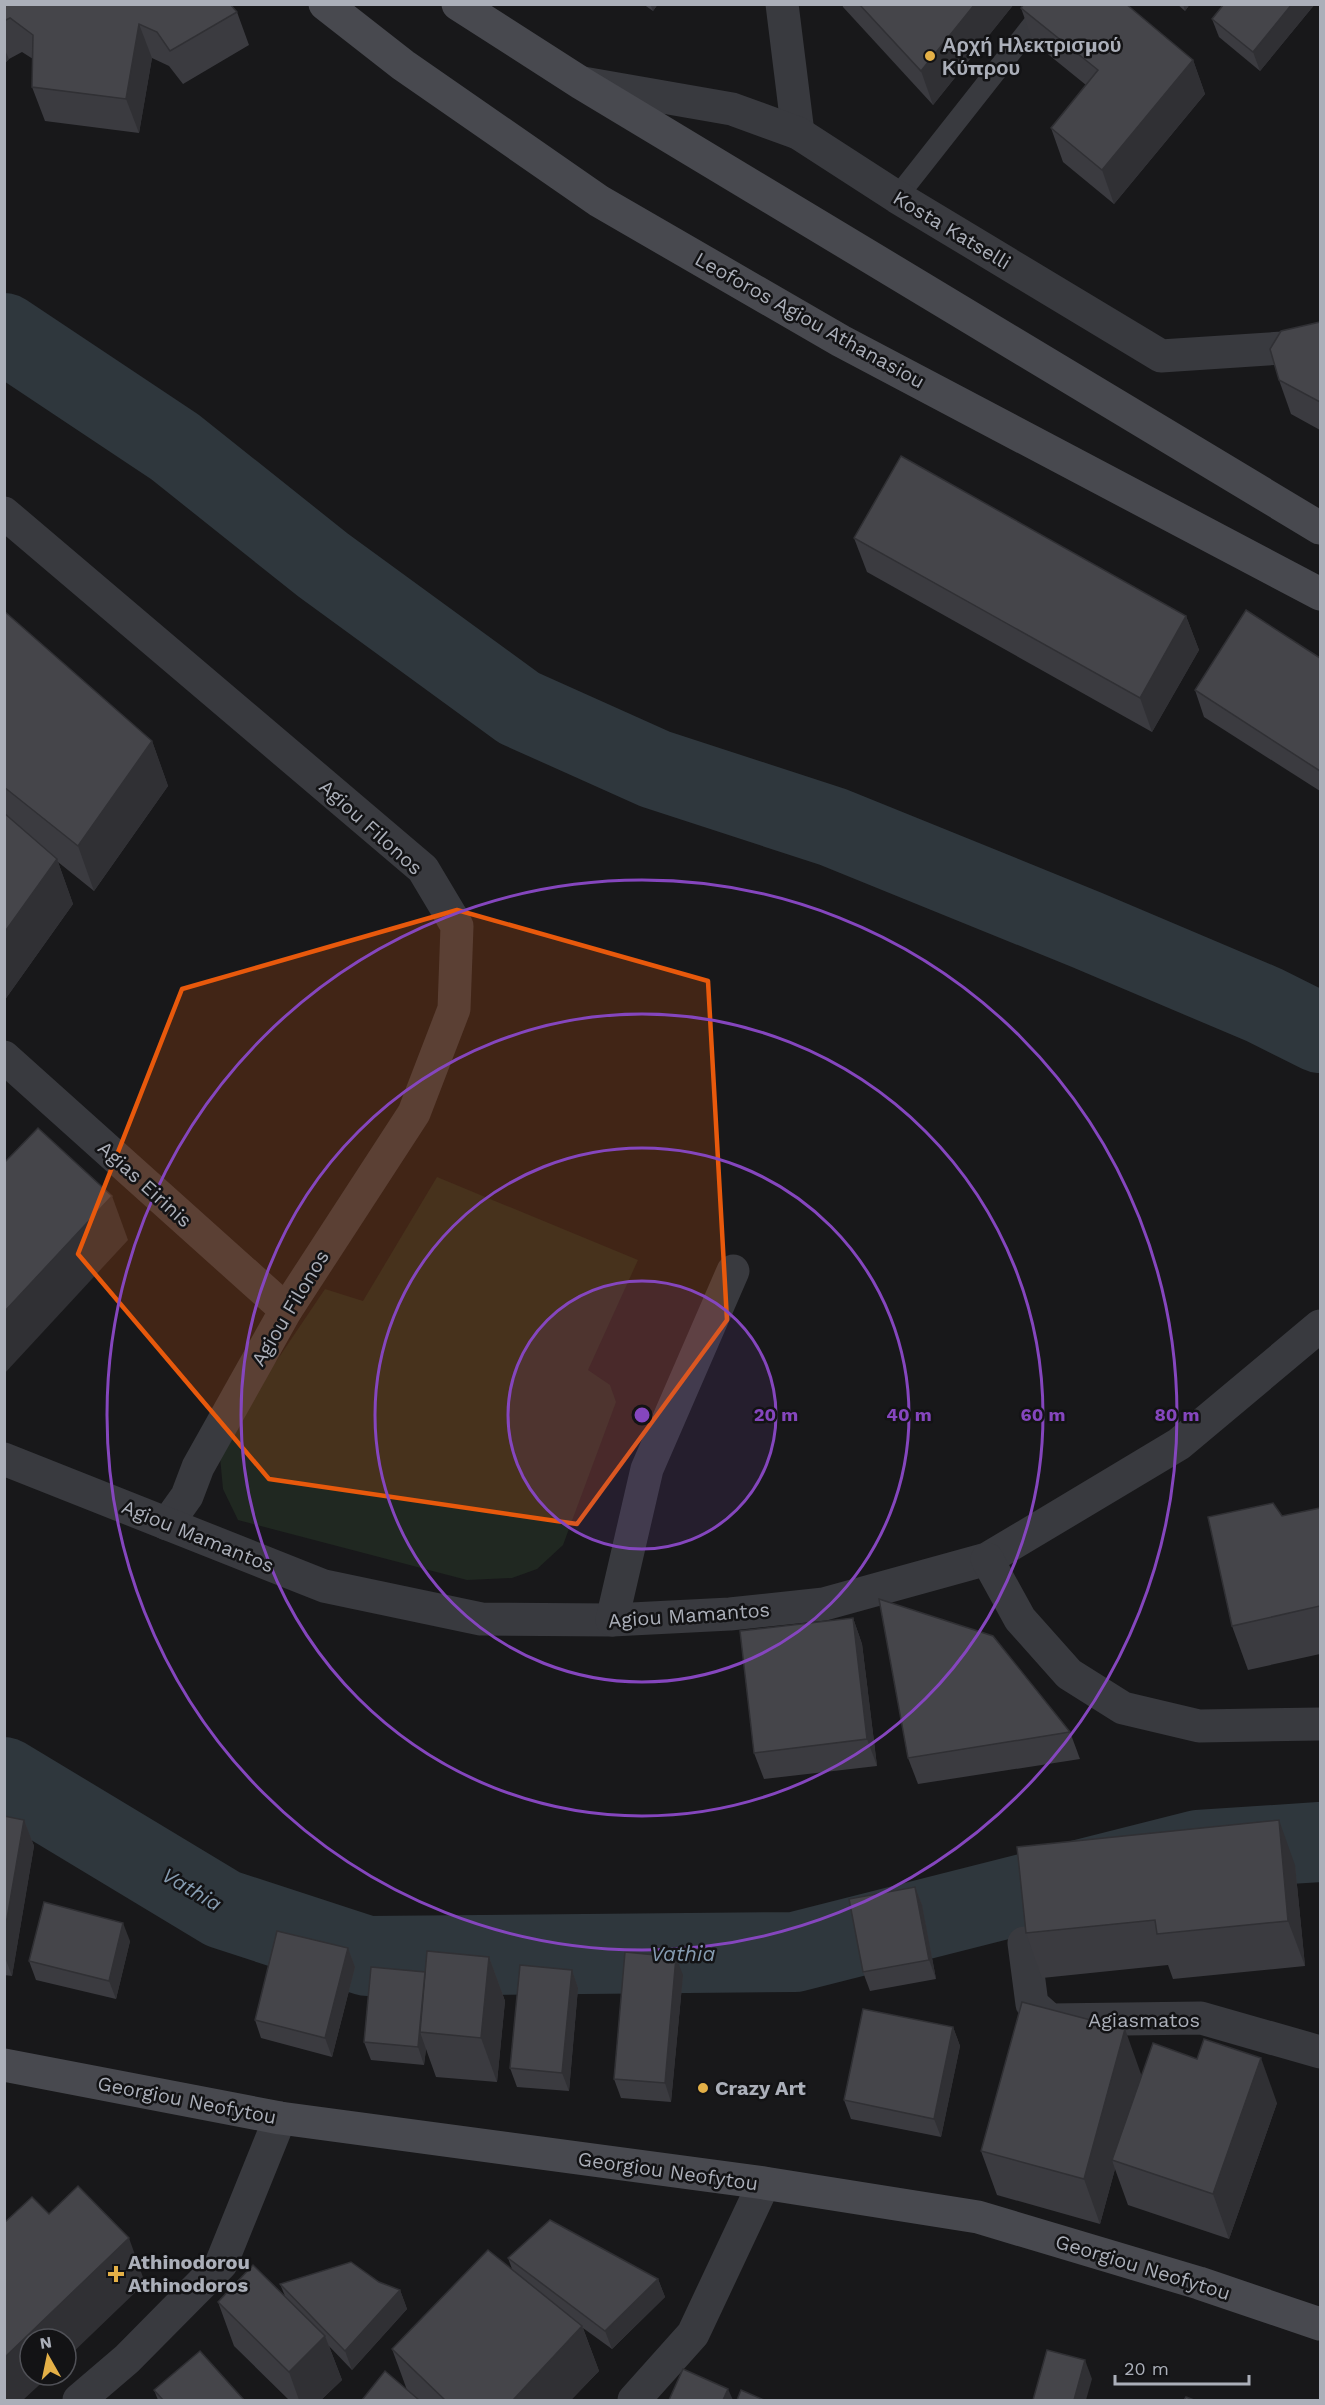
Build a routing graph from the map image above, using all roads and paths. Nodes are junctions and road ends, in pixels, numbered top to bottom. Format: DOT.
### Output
graph roads {
  1 [pos="325,4"];
  2 [pos="458,4"];
  3 [pos="782,4"];
  4 [pos="1049,4"];
  5 [pos="581,83"];
  6 [pos="798,133"];
  7 [pos="897,197"];
  8 [pos="1320,340"];
  9 [pos="4,513"];
  10 [pos="1320,528"];
  11 [pos="1320,594"];
  12 [pos="4,1057"];
  13 [pos="733,1271"];
  14 [pos="285,1310"];
  15 [pos="1320,1326"];
  16 [pos="4,1459"];
  17 [pos="167,1524"];
  18 [pos="987,1559"];
  19 [pos="612,1620"];
  20 [pos="1320,1724"];
  21 [pos="1024,1942"];
  22 [pos="1320,2052"];
  23 [pos="4,2065"];
  24 [pos="280,2118"];
  25 [pos="764,2183"];
  26 [pos="1320,2324"];
  27 [pos="79,2400"];
  28 [pos="634,2400"];
  1 -- 11 [label="main road, Leoforos Agiou Athanasiou"];
  2 -- 5 [label="main road"];
  3 -- 6 [label="street"];
  4 -- 7 [label="lane"];
  5 -- 6 [label="street, Kosta Katselli"];
  5 -- 10 [label="main road"];
  6 -- 7 [label="street, Kosta Katselli"];
  7 -- 8 [label="street, Kosta Katselli"];
  9 -- 14 [label="street, Agiou Filonos"];
  12 -- 14 [label="street, Agias Eirinis"];
  13 -- 19 [label="street"];
  14 -- 17 [label="street, Agiou Filonos"];
  15 -- 18 [label="street, Agiou Mamantos"];
  16 -- 17 [label="street, Agiou Mamantos"];
  17 -- 19 [label="street, Agiou Mamantos"];
  18 -- 19 [label="street, Agiou Mamantos"];
  18 -- 20 [label="street"];
  21 -- 22 [label="street, Agiasmatos"];
  23 -- 24 [label="main road, Georgiou Neofytou"];
  24 -- 25 [label="main road, Georgiou Neofytou"];
  24 -- 27 [label="street"];
  25 -- 26 [label="main road, Georgiou Neofytou"];
  25 -- 28 [label="street"];
}
